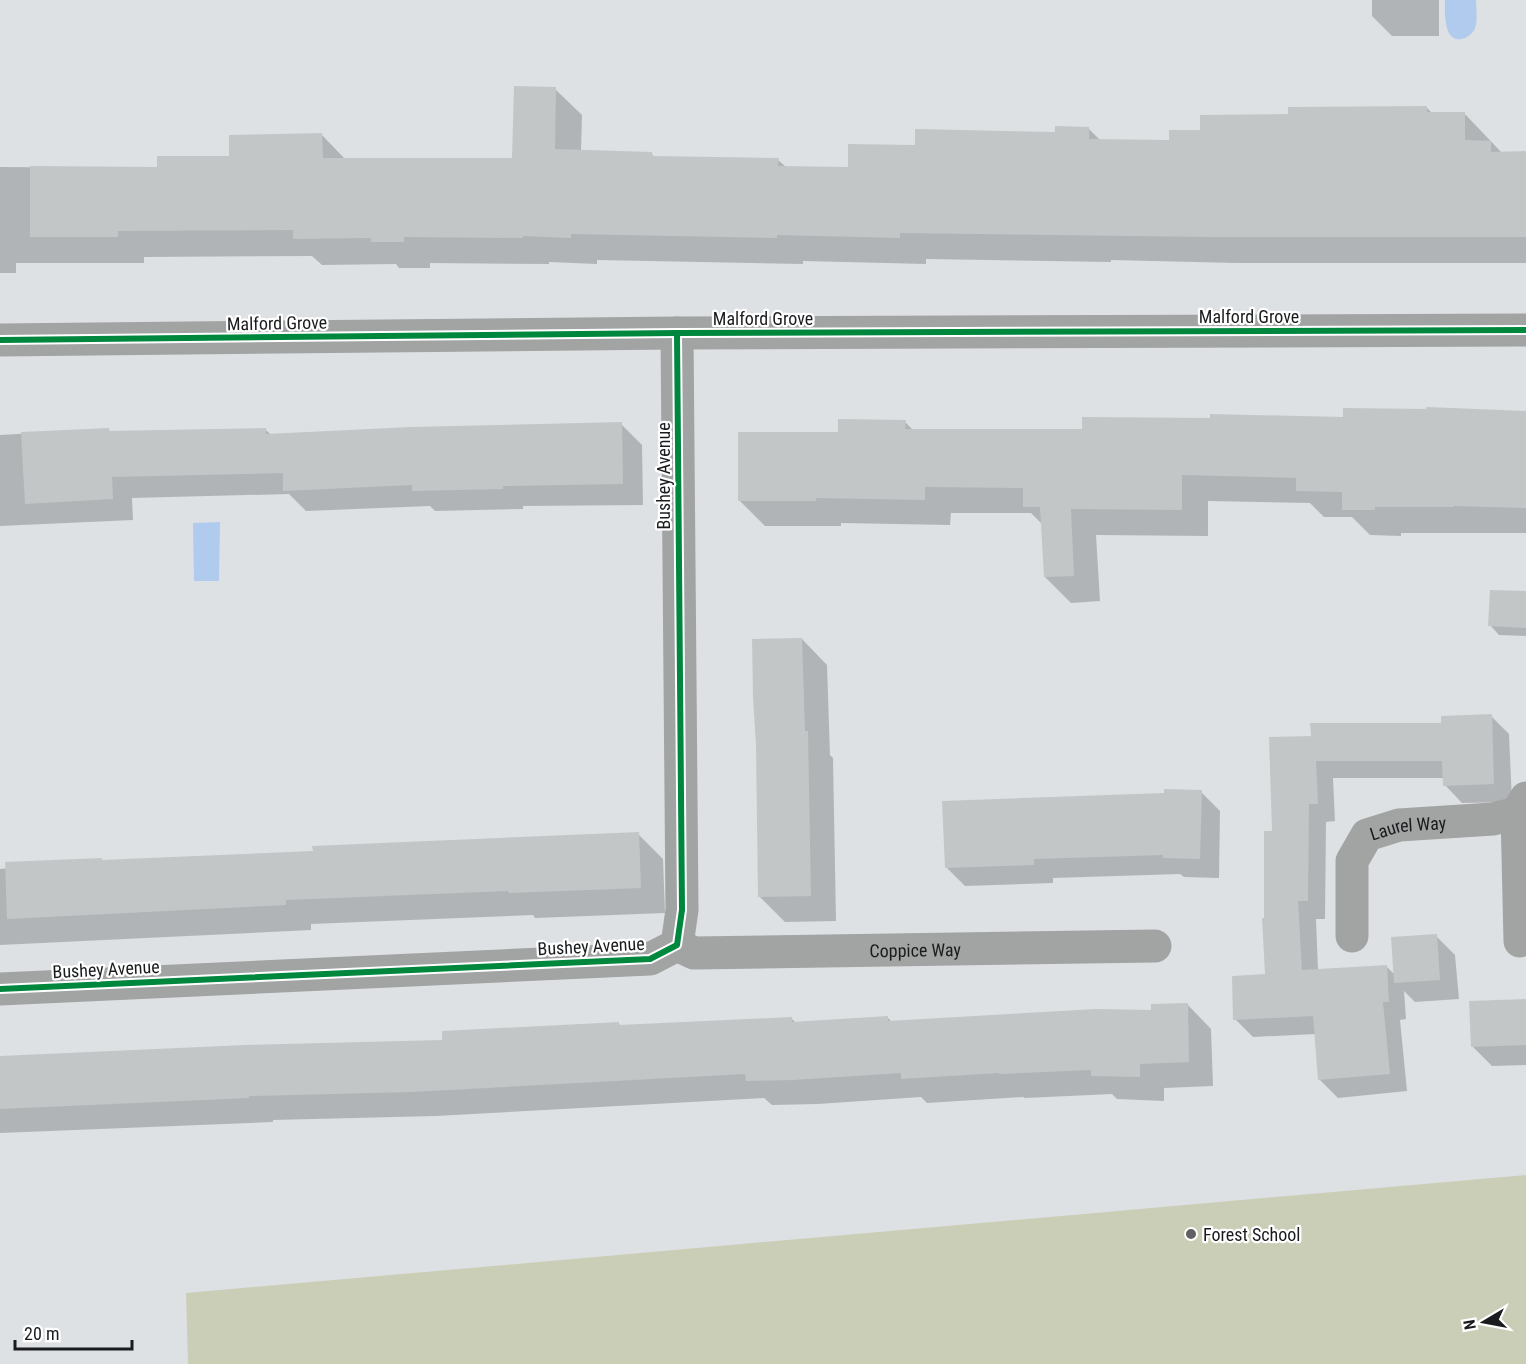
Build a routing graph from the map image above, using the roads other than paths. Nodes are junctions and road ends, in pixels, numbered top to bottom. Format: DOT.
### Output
graph roads {
  1 [pos="1526,330"];
  2 [pos="676,333"];
  3 [pos="0,340"];
  4 [pos="1521,806"];
  5 [pos="1352,936"];
  6 [pos="1520,941"];
  7 [pos="677,945"];
  8 [pos="1155,946"];
  9 [pos="0,989"];
  1 -- 2 [label="street, Malford Grove"];
  2 -- 3 [label="street, Malford Grove"];
  2 -- 7 [label="street, Bushey Avenue"];
  4 -- 5 [label="street, Laurel Way"];
  4 -- 6 [label="street, Laurel Way"];
  7 -- 8 [label="street, Coppice Way"];
  7 -- 9 [label="street, Bushey Avenue"];
}
